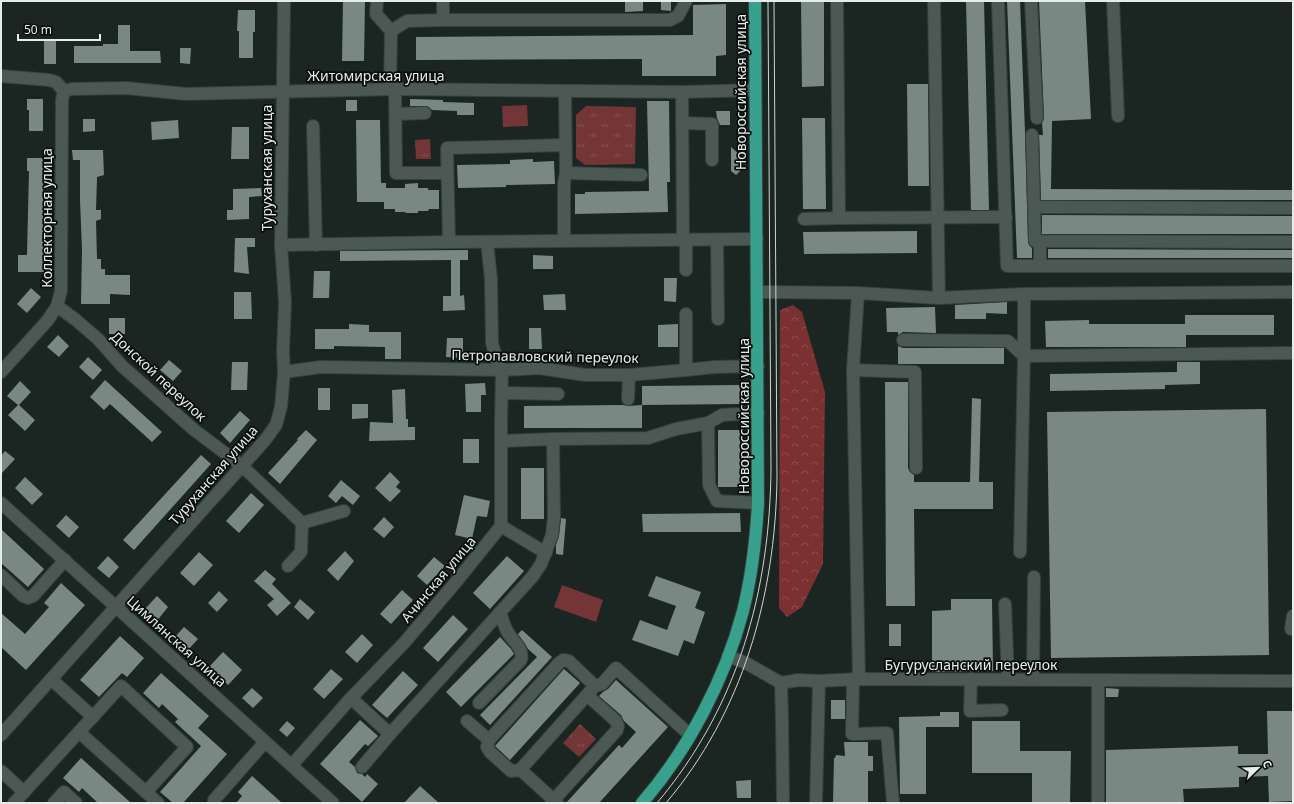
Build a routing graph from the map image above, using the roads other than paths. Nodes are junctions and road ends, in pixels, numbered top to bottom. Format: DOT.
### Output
graph roads {
  1 [pos="284,1"];
  2 [pos="377,1"];
  3 [pos="443,1"];
  4 [pos="686,1"];
  5 [pos="755,1"];
  6 [pos="837,1"];
  7 [pos="934,1"];
  8 [pos="998,1"];
  9 [pos="1032,1"];
  10 [pos="1113,1"];
  11 [pos="443,20"];
  12 [pos="391,31"];
  13 [pos="1,76"];
  14 [pos="393,89"];
  15 [pos="755,90"];
  16 [pos="64,91"];
  17 [pos="282,91"];
  18 [pos="565,91"];
  19 [pos="682,92"];
  20 [pos="425,113"];
  21 [pos="396,114"];
  22 [pos="1118,116"];
  23 [pos="1037,118"];
  24 [pos="682,123"];
  25 [pos="313,126"];
  26 [pos="1032,135"];
  27 [pos="566,145"];
  28 [pos="712,160"];
  29 [pos="447,173"];
  30 [pos="566,174"];
  31 [pos="641,175"];
  32 [pos="1034,207"];
  33 [pos="1293,208"];
  34 [pos="938,217"];
  35 [pos="1006,217"];
  36 [pos="839,218"];
  37 [pos="804,219"];
  38 [pos="757,239"];
  39 [pos="684,240"];
  40 [pos="717,240"];
  41 [pos="564,241"];
  42 [pos="1040,241"];
  43 [pos="449,242"];
  44 [pos="487,242"];
  45 [pos="1293,242"];
  46 [pos="316,244"];
  47 [pos="281,245"];
  48 [pos="1040,266"];
  49 [pos="1293,266"];
  50 [pos="686,270"];
  51 [pos="757,292"];
  52 [pos="1293,292"];
  53 [pos="858,293"];
  54 [pos="1024,294"];
  55 [pos="939,298"];
  56 [pos="57,306"];
  57 [pos="686,314"];
  58 [pos="718,319"];
  59 [pos="903,340"];
  60 [pos="1293,353"];
  61 [pos="1024,356"];
  62 [pos="758,366"];
  63 [pos="502,370"];
  64 [pos="686,370"];
  65 [pos="853,370"];
  66 [pos="1,372"];
  67 [pos="284,372"];
  68 [pos="629,375"];
  69 [pos="502,393"];
  70 [pos="558,394"];
  71 [pos="628,399"];
  72 [pos="758,413"];
  73 [pos="708,423"];
  74 [pos="553,439"];
  75 [pos="501,441"];
  76 [pos="242,466"];
  77 [pos="916,468"];
  78 [pos="758,502"];
  79 [pos="1,503"];
  80 [pos="344,511"];
  81 [pos="302,522"];
  82 [pos="501,526"];
  83 [pos="1020,552"];
  84 [pos="546,553"];
  85 [pos="65,560"];
  86 [pos="288,566"];
  87 [pos="1,575"];
  88 [pos="1034,577"];
  89 [pos="1005,604"];
  90 [pos="116,606"];
  91 [pos="500,612"];
  92 [pos="1293,616"];
  93 [pos="1291,629"];
  94 [pos="728,656"];
  95 [pos="52,678"];
  96 [pos="856,679"];
  97 [pos="971,679"];
  98 [pos="1008,679"];
  99 [pos="1033,679"];
  100 [pos="1098,680"];
  101 [pos="819,681"];
  102 [pos="1293,681"];
  103 [pos="781,683"];
  104 [pos="595,686"];
  105 [pos="587,695"];
  106 [pos="351,698"];
  107 [pos="479,703"];
  108 [pos="1002,710"];
  109 [pos="92,717"];
  110 [pos="467,721"];
  111 [pos="79,732"];
  112 [pos="390,734"];
  113 [pos="1,735"];
  114 [pos="690,735"];
  115 [pos="489,740"];
  116 [pos="265,742"];
  117 [pos="292,765"];
  118 [pos="362,767"];
  119 [pos="520,770"];
  120 [pos="1,771"];
  121 [pos="24,792"];
  122 [pos="149,798"];
  123 [pos="214,800"];
  124 [pos="554,802"];
  125 [pos="14,803"];
  126 [pos="54,803"];
  127 [pos="76,803"];
  128 [pos="333,803"];
  129 [pos="642,803"];
  130 [pos="783,803"];
  131 [pos="816,803"];
  132 [pos="893,803"];
  133 [pos="1098,803"];
  1 -- 17 [label="street, Туруханская улица"];
  2 -- 12 [label="street"];
  3 -- 11 [label="street"];
  4 -- 11 [label="street"];
  5 -- 15 [label="main road, Новороссийская улица"];
  6 -- 36 [label="street"];
  7 -- 34 [label="street"];
  8 -- 35 [label="street"];
  9 -- 23 [label="street"];
  10 -- 22 [label="street"];
  11 -- 12 [label="street"];
  12 -- 14 [label="street"];
  13 -- 16 [label="street"];
  14 -- 17 [label="street, Житомирская улица"];
  14 -- 18 [label="street, Житомирская улица"];
  14 -- 21 [label="street"];
  15 -- 19 [label="street, Житомирская улица"];
  15 -- 38 [label="main road, Новороссийская улица"];
  16 -- 17 [label="street, Житомирская улица"];
  16 -- 56 [label="street, Коллекторная улица"];
  17 -- 47 [label="street, Туруханская улица"];
  18 -- 19 [label="street, Житомирская улица"];
  18 -- 27 [label="street"];
  19 -- 24 [label="street"];
  20 -- 21 [label="street"];
  21 -- 29 [label="street"];
  24 -- 28 [label="street"];
  24 -- 39 [label="street"];
  25 -- 46 [label="street"];
  26 -- 32 [label="street"];
  27 -- 29 [label="street"];
  27 -- 30 [label="street"];
  29 -- 43 [label="street"];
  30 -- 31 [label="street"];
  30 -- 41 [label="street"];
  32 -- 33 [label="street"];
  32 -- 42 [label="street"];
  34 -- 35 [label="street"];
  34 -- 36 [label="street"];
  34 -- 55 [label="street"];
  35 -- 48 [label="street"];
  36 -- 37 [label="street"];
  38 -- 40 [label="street"];
  38 -- 51 [label="main road, Новороссийская улица"];
  39 -- 40 [label="street"];
  39 -- 41 [label="street"];
  39 -- 50 [label="street"];
  40 -- 58 [label="street"];
  41 -- 44 [label="street"];
  42 -- 45 [label="street"];
  42 -- 48 [label="street"];
  43 -- 44 [label="street"];
  43 -- 46 [label="street"];
  44 -- 63 [label="street"];
  46 -- 47 [label="street"];
  47 -- 67 [label="street, Туруханская улица"];
  48 -- 49 [label="street"];
  51 -- 53 [label="street"];
  51 -- 62 [label="main road, Новороссийская улица"];
  52 -- 54 [label="street"];
  53 -- 55 [label="street"];
  53 -- 65 [label="street"];
  54 -- 55 [label="street"];
  54 -- 61 [label="street"];
  56 -- 66 [label="street, Коллекторная улица"];
  56 -- 76 [label="street, Донской переулок"];
  57 -- 64 [label="street"];
  59 -- 61 [label="street"];
  60 -- 61 [label="street"];
  61 -- 83 [label="street"];
  62 -- 64 [label="street, Петропавловский переулок"];
  62 -- 72 [label="main road, Новороссийская улица"];
  63 -- 67 [label="street, Петропавловский переулок"];
  63 -- 68 [label="street, Петропавловский переулок"];
  63 -- 69 [label="street"];
  64 -- 68 [label="street, Петропавловский переулок"];
  65 -- 77 [label="street"];
  65 -- 96 [label="street"];
  67 -- 76 [label="street, Туруханская улица"];
  68 -- 71 [label="street"];
  69 -- 70 [label="street"];
  69 -- 75 [label="street"];
  72 -- 73 [label="street"];
  72 -- 78 [label="main road, Новороссийская улица"];
  73 -- 74 [label="street"];
  73 -- 78 [label="street"];
  74 -- 75 [label="street"];
  74 -- 84 [label="street"];
  75 -- 82 [label="street"];
  76 -- 81 [label="street, Донской переулок"];
  76 -- 90 [label="street, Туруханская улица"];
  78 -- 94 [label="main road, Новороссийская улица"];
  79 -- 85 [label="street, Цимлянская улица"];
  80 -- 81 [label="street"];
  81 -- 86 [label="street"];
  82 -- 84 [label="street"];
  82 -- 106 [label="street, Ачинская улица"];
  84 -- 91 [label="street"];
  85 -- 87 [label="street"];
  85 -- 90 [label="street, Цимлянская улица"];
  88 -- 99 [label="street"];
  89 -- 98 [label="street"];
  90 -- 95 [label="street, Туруханская улица"];
  90 -- 116 [label="street, Цимлянская улица"];
  91 -- 107 [label="street"];
  91 -- 112 [label="street"];
  92 -- 93 [label="street"];
  94 -- 103 [label="street"];
  94 -- 114 [label="main road, Новороссийская улица"];
  95 -- 109 [label="street"];
  95 -- 113 [label="street, Туруханская улица"];
  96 -- 97 [label="street, Бугурусланский переулок"];
  96 -- 101 [label="street, Бугурусланский переулок"];
  96 -- 132 [label="street"];
  97 -- 98 [label="street, Бугурусланский переулок"];
  97 -- 108 [label="street"];
  98 -- 99 [label="street, Бугурусланский переулок"];
  99 -- 100 [label="street, Бугурусланский переулок"];
  100 -- 102 [label="street, Бугурусланский переулок"];
  100 -- 133 [label="street"];
  101 -- 103 [label="street, Бугурусланский переулок"];
  101 -- 131 [label="street"];
  103 -- 130 [label="street"];
  104 -- 105 [label="street"];
  104 -- 114 [label="street"];
  104 -- 115 [label="street"];
  105 -- 119 [label="street"];
  105 -- 124 [label="street"];
  106 -- 112 [label="street"];
  106 -- 117 [label="street, Ачинская улица"];
  109 -- 111 [label="street"];
  109 -- 122 [label="street"];
  110 -- 115 [label="street"];
  111 -- 121 [label="street"];
  111 -- 122 [label="street"];
  112 -- 118 [label="street"];
  114 -- 129 [label="main road, Новороссийская улица"];
  115 -- 119 [label="street"];
  116 -- 117 [label="street, Цимлянская улица"];
  116 -- 123 [label="street"];
  117 -- 128 [label="street, Цимлянская улица"];
  119 -- 124 [label="street"];
  120 -- 121 [label="street"];
  121 -- 125 [label="street"];
  126 -- 127 [label="street"];
}
